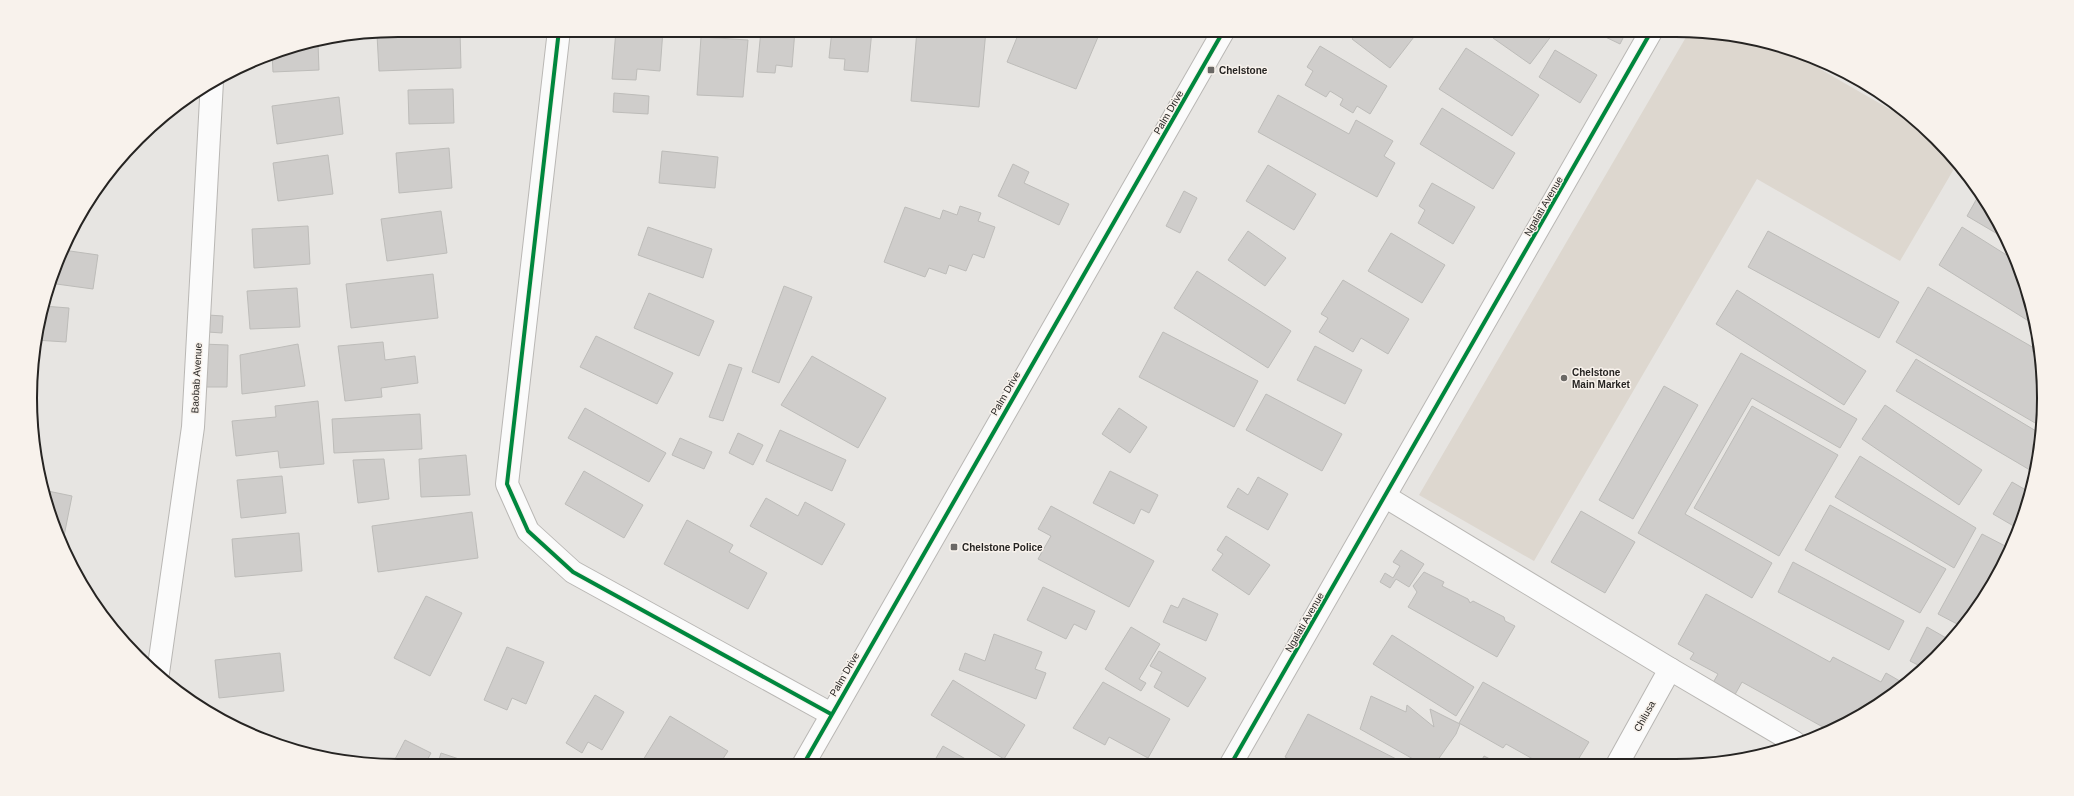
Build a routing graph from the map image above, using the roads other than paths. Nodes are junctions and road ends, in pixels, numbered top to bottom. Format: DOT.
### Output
graph roads {
  1 [pos="558,37"];
  2 [pos="1220,37"];
  3 [pos="1648,37"];
  4 [pos="212,89"];
  5 [pos="1386,497"];
  6 [pos="159,668"];
  7 [pos="1670,669"];
  8 [pos="830,714"];
  9 [pos="1791,740"];
  10 [pos="806,759"];
  11 [pos="1234,759"];
  12 [pos="1620,759"];
  1 -- 8 [label="street"];
  2 -- 8 [label="street, Palm Drive"];
  3 -- 5 [label="street, Ngalati Avenue"];
  4 -- 6 [label="street, Baobab Avenue"];
  5 -- 7 [label="street"];
  5 -- 11 [label="street, Ngalati Avenue"];
  7 -- 9 [label="street"];
  7 -- 12 [label="street, Chilusa"];
  8 -- 10 [label="street, Palm Drive"];
}
